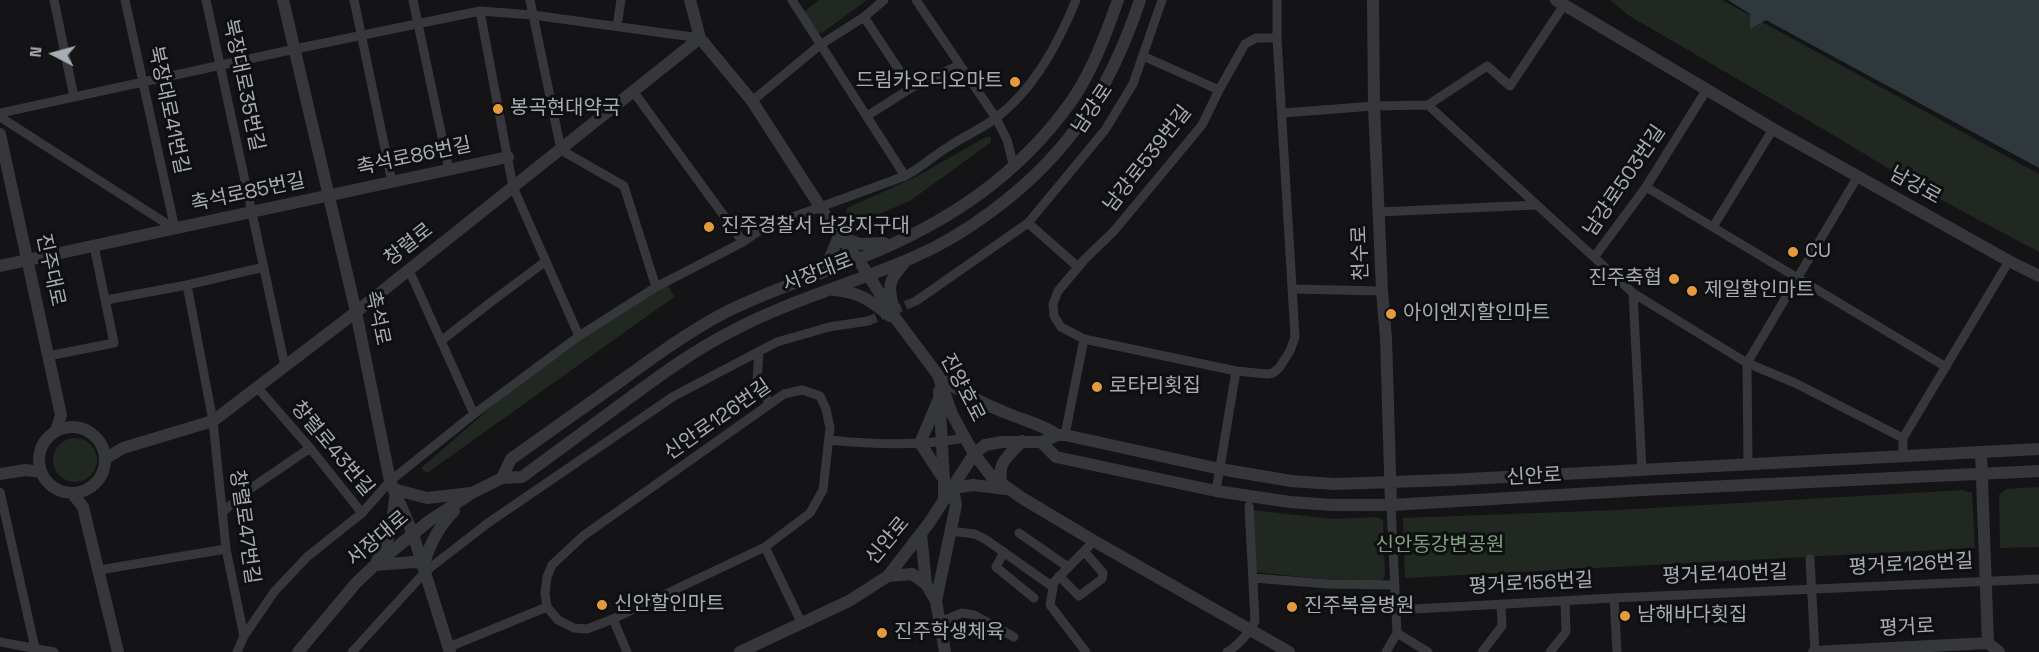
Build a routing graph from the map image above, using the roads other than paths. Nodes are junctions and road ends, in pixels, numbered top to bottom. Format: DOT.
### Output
graph roads {
  1 [pos="54,0"];
  2 [pos="125,0"];
  3 [pos="206,0"];
  4 [pos="283,0"];
  5 [pos="354,0"];
  6 [pos="413,0"];
  7 [pos="530,0"];
  8 [pos="621,0"];
  9 [pos="690,0"];
  10 [pos="792,0"];
  11 [pos="884,0"];
  12 [pos="1076,0"];
  13 [pos="1107,0"];
  14 [pos="1118,0"];
  15 [pos="1140,0"];
  16 [pos="1162,0"];
  17 [pos="1277,0"];
  18 [pos="1373,0"];
  19 [pos="921,2"];
  20 [pos="1560,2"];
  21 [pos="480,11"];
  22 [pos="533,15"];
  23 [pos="864,17"];
  24 [pos="418,24"];
  25 [pos="1108,26"];
  26 [pos="617,27"];
  27 [pos="361,35"];
  28 [pos="700,38"];
  29 [pos="1277,38"];
  30 [pos="820,45"];
  31 [pos="295,49"];
  32 [pos="1143,56"];
  33 [pos="220,65"];
  34 [pos="959,65"];
  35 [pos="143,81"];
  36 [pos="911,88"];
  37 [pos="1707,89"];
  38 [pos="1219,90"];
  39 [pos="633,91"];
  40 [pos="74,97"];
  41 [pos="752,101"];
  42 [pos="1428,105"];
  43 [pos="1374,106"];
  44 [pos="1283,112"];
  45 [pos="0,115"];
  46 [pos="867,116"];
  47 [pos="996,118"];
  48 [pos="1773,129"];
  49 [pos="0,134"];
  50 [pos="561,150"];
  51 [pos="508,158"];
  52 [pos="1014,167"];
  53 [pos="449,170"];
  54 [pos="905,176"];
  55 [pos="1858,176"];
  56 [pos="392,182"];
  57 [pos="1646,187"];
  58 [pos="513,188"];
  59 [pos="329,196"];
  60 [pos="1537,205"];
  61 [pos="820,207"];
  62 [pos="252,212"];
  63 [pos="1378,212"];
  64 [pos="1028,224"];
  65 [pos="1713,227"];
  66 [pos="175,228"];
  67 [pos="839,236"];
  68 [pos="743,242"];
  69 [pos="897,242"];
  70 [pos="94,246"];
  71 [pos="1595,256"];
  72 [pos="858,259"];
  73 [pos="27,260"];
  74 [pos="546,261"];
  75 [pos="906,261"];
  76 [pos="2009,261"];
  77 [pos="0,266"];
  78 [pos="264,267"];
  79 [pos="1078,267"];
  80 [pos="409,270"];
  81 [pos="813,275"];
  82 [pos="868,275"];
  83 [pos="2039,276"];
  84 [pos="1796,277"];
  85 [pos="187,285"];
  86 [pos="656,287"];
  87 [pos="1292,289"];
  88 [pos="832,290"];
  89 [pos="1382,291"];
  90 [pos="1633,293"];
  91 [pos="106,300"];
  92 [pos="916,301"];
  93 [pos="356,312"];
  94 [pos="868,321"];
  95 [pos="898,322"];
  96 [pos="579,336"];
  97 [pos="1084,339"];
  98 [pos="441,341"];
  99 [pos="759,351"];
  100 [pos="48,356"];
  101 [pos="1747,363"];
  102 [pos="285,366"];
  103 [pos="1946,367"];
  104 [pos="1236,371"];
  105 [pos="938,375"];
  106 [pos="257,387"];
  107 [pos="940,397"];
  108 [pos="770,404"];
  109 [pos="474,414"];
  110 [pos="61,415"];
  111 [pos="213,421"];
  112 [pos="72,427"];
  113 [pos="56,431"];
  114 [pos="1061,435"];
  115 [pos="965,438"];
  116 [pos="1903,438"];
  117 [pos="830,440"];
  118 [pos="1022,441"];
  119 [pos="943,442"];
  120 [pos="1041,442"];
  121 [pos="920,443"];
  122 [pos="102,446"];
  123 [pos="123,448"];
  124 [pos="310,448"];
  125 [pos="2039,449"];
  126 [pos="1981,452"];
  127 [pos="974,454"];
  128 [pos="39,456"];
  129 [pos="1903,456"];
  130 [pos="105,459"];
  131 [pos="1748,463"];
  132 [pos="1220,469"];
  133 [pos="1642,469"];
  134 [pos="25,470"];
  135 [pos="2039,471"];
  136 [pos="41,472"];
  137 [pos="1982,473"];
  138 [pos="0,474"];
  139 [pos="502,478"];
  140 [pos="1390,483"];
  141 [pos="948,484"];
  142 [pos="1004,487"];
  143 [pos="393,488"];
  144 [pos="87,490"];
  145 [pos="1216,491"];
  146 [pos="0,492"];
  147 [pos="72,493"];
  148 [pos="472,493"];
  149 [pos="1391,505"];
  150 [pos="1248,506"];
  151 [pos="83,507"];
  152 [pos="223,513"];
  153 [pos="362,513"];
  154 [pos="950,531"];
  155 [pos="921,533"];
  156 [pos="1019,533"];
  157 [pos="413,534"];
  158 [pos="1094,542"];
  159 [pos="765,547"];
  160 [pos="226,549"];
  161 [pos="1084,551"];
  162 [pos="1004,552"];
  163 [pos="1810,559"];
  164 [pos="375,565"];
  165 [pos="1068,567"];
  166 [pos="425,568"];
  167 [pos="99,570"];
  168 [pos="888,576"];
  169 [pos="1059,576"];
  170 [pos="1253,578"];
  171 [pos="2039,579"];
  172 [pos="1987,581"];
  173 [pos="926,584"];
  174 [pos="1395,585"];
  175 [pos="1053,587"];
  176 [pos="1811,590"];
  177 [pos="1034,597"];
  178 [pos="1614,598"];
  179 [pos="936,601"];
  180 [pos="1565,601"];
  181 [pos="1501,604"];
  182 [pos="547,607"];
  183 [pos="1396,610"];
  184 [pos="614,619"];
  185 [pos="940,622"];
  186 [pos="802,624"];
  187 [pos="1251,629"];
  188 [pos="1397,633"];
  189 [pos="244,636"];
  190 [pos="1014,637"];
  191 [pos="0,642"];
  192 [pos="1988,643"];
  193 [pos="35,648"];
  194 [pos="1937,649"];
  195 [pos="449,650"];
  196 [pos="54,652"];
  197 [pos="118,652"];
  198 [pos="237,652"];
  199 [pos="298,652"];
  200 [pos="352,652"];
  201 [pos="627,652"];
  202 [pos="740,652"];
  203 [pos="945,652"];
  204 [pos="1086,652"];
  205 [pos="1227,652"];
  206 [pos="1289,652"];
  207 [pos="1386,652"];
  208 [pos="1428,652"];
  209 [pos="1482,652"];
  210 [pos="1550,652"];
  211 [pos="1617,652"];
  212 [pos="1815,652"];
  213 [pos="1999,652"];
  1 -- 40 [label="street"];
  2 -- 35 [label="street, 북장대로41번길"];
  3 -- 33 [label="street, 북장대로35번길"];
  4 -- 31 [label="street, 촉석로"];
  5 -- 27 [label="street"];
  6 -- 24 [label="street"];
  7 -- 22 [label="street"];
  8 -- 26 [label="street"];
  9 -- 28 [label="street, 진양호로"];
  10 -- 30 [label="street"];
  11 -- 23 [label="street"];
  12 -- 47 [label="street"];
  13 -- 25 [label="street"];
  14 -- 25 [label="street, 서장대로"];
  15 -- 75 [label="street, 서장대로"];
  16 -- 32 [label="street, 남강로"];
  17 -- 29 [label="street"];
  18 -- 43 [label="street, 천수로"];
  19 -- 34 [label="street"];
  20 -- 37 [label="street, 남강로"];
  20 -- 42 [label="street"];
  21 -- 22 [label="street"];
  21 -- 24 [label="street"];
  21 -- 51 [label="street"];
  22 -- 26 [label="street"];
  22 -- 50 [label="street"];
  23 -- 30 [label="street"];
  23 -- 36 [label="street"];
  24 -- 27 [label="street"];
  24 -- 53 [label="street"];
  25 -- 52 [label="street, 서장대로"];
  26 -- 28 [label="street"];
  27 -- 31 [label="street"];
  27 -- 56 [label="street"];
  28 -- 39 [label="street, 창렬로"];
  28 -- 41 [label="street, 진양호로"];
  29 -- 38 [label="street, 남강로539번길"];
  29 -- 44 [label="street"];
  30 -- 41 [label="street"];
  30 -- 46 [label="street"];
  31 -- 33 [label="street"];
  31 -- 59 [label="street, 촉석로"];
  32 -- 38 [label="street"];
  32 -- 64 [label="street, 남강로"];
  33 -- 35 [label="street"];
  33 -- 62 [label="street, 북장대로35번길"];
  34 -- 36 [label="street"];
  34 -- 47 [label="street"];
  35 -- 40 [label="street"];
  35 -- 66 [label="street, 북장대로41번길"];
  36 -- 46 [label="street"];
  37 -- 48 [label="street, 남강로"];
  37 -- 57 [label="street, 남강로503번길"];
  38 -- 79 [label="street, 남강로539번길"];
  39 -- 50 [label="street, 창렬로"];
  39 -- 68 [label="street"];
  40 -- 45 [label="street"];
  41 -- 61 [label="street, 진양호로"];
  42 -- 43 [label="street"];
  42 -- 60 [label="street, 남강로503번길"];
  43 -- 44 [label="street"];
  43 -- 63 [label="street, 천수로"];
  44 -- 87 [label="street"];
  45 -- 66 [label="street"];
  46 -- 54 [label="street"];
  47 -- 52 [label="street"];
  47 -- 54 [label="street"];
  48 -- 55 [label="street, 남강로"];
  48 -- 65 [label="street"];
  49 -- 73 [label="street, 진주대로"];
  50 -- 58 [label="street, 창렬로"];
  50 -- 86 [label="street"];
  51 -- 53 [label="street, 촉석로86번길"];
  51 -- 58 [label="street"];
  52 -- 69 [label="street, 서장대로"];
  53 -- 56 [label="street, 촉석로86번길"];
  54 -- 61 [label="street"];
  55 -- 76 [label="street, 남강로"];
  55 -- 84 [label="street"];
  56 -- 59 [label="street, 촉석로86번길"];
  57 -- 65 [label="street"];
  57 -- 71 [label="street, 남강로503번길"];
  58 -- 74 [label="street"];
  58 -- 80 [label="street, 창렬로"];
  59 -- 62 [label="street, 촉석로85번길"];
  59 -- 93 [label="street, 촉석로"];
  60 -- 63 [label="street"];
  60 -- 71 [label="street, 남강로503번길"];
  61 -- 67 [label="street, 진양호로"];
  61 -- 68 [label="street"];
  62 -- 66 [label="street, 촉석로85번길"];
  62 -- 78 [label="street, 북장대로35번길"];
  63 -- 89 [label="street, 천수로"];
  64 -- 79 [label="street"];
  64 -- 92 [label="street"];
  65 -- 84 [label="street"];
  66 -- 70 [label="street, 촉석로85번길"];
  67 -- 69 [label="street"];
  67 -- 72 [label="street, 진양호로"];
  67 -- 81 [label="street"];
  68 -- 86 [label="street"];
  69 -- 72 [label="street, 서장대로"];
  70 -- 73 [label="street, 촉석로85번길"];
  70 -- 91 [label="street"];
  71 -- 90 [label="street"];
  72 -- 81 [label="street, 서장대로"];
  72 -- 82 [label="street, 진양호로"];
  73 -- 77 [label="street, 촉석로85번길"];
  73 -- 100 [label="street, 진주대로"];
  74 -- 96 [label="street"];
  74 -- 98 [label="street"];
  75 -- 82 [label="street, 서장대로"];
  75 -- 95 [label="street"];
  76 -- 83 [label="street, 남강로"];
  76 -- 103 [label="street"];
  78 -- 85 [label="street"];
  78 -- 102 [label="street, 북장대로35번길"];
  79 -- 97 [label="street, 남강로539번길"];
  80 -- 93 [label="street, 창렬로"];
  80 -- 98 [label="street"];
  81 -- 139 [label="street, 서장대로"];
  82 -- 88 [label="street, 서장대로"];
  82 -- 95 [label="street, 진양호로"];
  84 -- 101 [label="street"];
  84 -- 103 [label="street"];
  85 -- 91 [label="street"];
  85 -- 111 [label="street, 창렬로47번길"];
  86 -- 96 [label="street"];
  87 -- 89 [label="street"];
  87 -- 104 [label="street"];
  88 -- 95 [label="street"];
  88 -- 139 [label="street, 서장대로"];
  89 -- 140 [label="street, 천수로"];
  90 -- 101 [label="street"];
  90 -- 133 [label="street"];
  91 -- 100 [label="street"];
  93 -- 102 [label="street, 창렬로"];
  93 -- 143 [label="street, 촉석로"];
  94 -- 99 [label="street"];
  95 -- 105 [label="street, 진양호로"];
  96 -- 109 [label="street"];
  97 -- 104 [label="street"];
  97 -- 114 [label="street"];
  98 -- 109 [label="street"];
  99 -- 108 [label="street"];
  99 -- 166 [label="street"];
  100 -- 110 [label="street, 진주대로"];
  101 -- 116 [label="street"];
  101 -- 131 [label="street"];
  102 -- 106 [label="street, 창렬로"];
  103 -- 116 [label="street"];
  104 -- 132 [label="street"];
  105 -- 107 [label="street"];
  105 -- 114 [label="street, 신안로"];
  105 -- 115 [label="street, 진양호로"];
  106 -- 111 [label="street, 창렬로"];
  106 -- 124 [label="street, 창렬로43번길"];
  107 -- 119 [label="street"];
  107 -- 121 [label="street"];
  108 -- 117 [label="street, 신안로126번길"];
  108 -- 182 [label="street, 신안로126번길"];
  109 -- 143 [label="street"];
  110 -- 112 [label="street"];
  110 -- 113 [label="street"];
  111 -- 123 [label="street, 창렬로"];
  111 -- 152 [label="street, 창렬로47번길"];
  112 -- 113 [label="street"];
  112 -- 122 [label="street"];
  113 -- 128 [label="street"];
  114 -- 120 [label="street"];
  114 -- 132 [label="street, 신안로"];
  115 -- 119 [label="street"];
  115 -- 127 [label="street, 진양호로"];
  116 -- 129 [label="street"];
  117 -- 121 [label="street"];
  117 -- 159 [label="street, 신안로126번길"];
  118 -- 120 [label="street"];
  118 -- 127 [label="street"];
  118 -- 142 [label="street"];
  119 -- 121 [label="street"];
  119 -- 141 [label="street"];
  120 -- 145 [label="street, 신안로"];
  121 -- 141 [label="street"];
  122 -- 123 [label="street"];
  122 -- 130 [label="street"];
  123 -- 130 [label="street"];
  124 -- 152 [label="street"];
  124 -- 153 [label="street, 창렬로43번길"];
  125 -- 126 [label="street, 신안로"];
  126 -- 129 [label="street, 신안로"];
  126 -- 137 [label="street"];
  127 -- 141 [label="street"];
  127 -- 142 [label="street, 진양호로"];
  128 -- 134 [label="street"];
  128 -- 136 [label="street"];
  129 -- 131 [label="street, 신안로"];
  130 -- 144 [label="street"];
  131 -- 133 [label="street, 신안로"];
  132 -- 140 [label="street, 신안로"];
  132 -- 145 [label="street"];
  133 -- 140 [label="street, 신안로"];
  134 -- 136 [label="street"];
  134 -- 138 [label="street"];
  135 -- 137 [label="street, 신안로"];
  136 -- 147 [label="street"];
  137 -- 149 [label="street, 신안로"];
  137 -- 172 [label="street"];
  139 -- 148 [label="street, 서장대로"];
  140 -- 149 [label="street, 천수로"];
  141 -- 142 [label="street"];
  141 -- 154 [label="street"];
  141 -- 155 [label="street, 신안로"];
  142 -- 158 [label="street, 진양호로"];
  143 -- 148 [label="street"];
  143 -- 153 [label="street"];
  143 -- 157 [label="street, 촉석로"];
  143 -- 164 [label="street"];
  144 -- 147 [label="street"];
  144 -- 151 [label="street"];
  145 -- 149 [label="street, 신안로"];
  146 -- 193 [label="street"];
  147 -- 151 [label="street"];
  148 -- 157 [label="street, 서장대로"];
  148 -- 166 [label="street"];
  149 -- 174 [label="street"];
  150 -- 170 [label="street"];
  151 -- 167 [label="street"];
  152 -- 160 [label="street, 창렬로47번길"];
  153 -- 189 [label="street, 창렬로43번길"];
  154 -- 162 [label="street"];
  154 -- 179 [label="street"];
  155 -- 168 [label="street, 신안로"];
  155 -- 173 [label="street"];
  156 -- 165 [label="street"];
  157 -- 164 [label="street, 서장대로"];
  157 -- 166 [label="street, 촉석로"];
  158 -- 161 [label="street"];
  158 -- 187 [label="street, 진양호로"];
  159 -- 184 [label="street, 신안로126번길"];
  159 -- 186 [label="street"];
  160 -- 167 [label="street"];
  160 -- 189 [label="street, 창렬로47번길"];
  161 -- 165 [label="street"];
  161 -- 169 [label="street"];
  162 -- 175 [label="street"];
  162 -- 177 [label="street"];
  163 -- 176 [label="street"];
  164 -- 166 [label="street"];
  164 -- 199 [label="street, 서장대로"];
  165 -- 169 [label="street"];
  166 -- 195 [label="street, 촉석로"];
  166 -- 200 [label="street"];
  167 -- 197 [label="street"];
  168 -- 173 [label="street"];
  168 -- 186 [label="street, 신안로"];
  169 -- 175 [label="street"];
  170 -- 174 [label="street"];
  170 -- 187 [label="street"];
  171 -- 172 [label="street"];
  172 -- 176 [label="street, 평거로126번길"];
  172 -- 192 [label="street, 평거로126번길"];
  173 -- 179 [label="street"];
  174 -- 183 [label="street"];
  175 -- 204 [label="street"];
  176 -- 178 [label="street, 평거로140번길"];
  176 -- 212 [label="street, 평거로140번길"];
  178 -- 180 [label="street, 평거로156번길"];
  178 -- 211 [label="street, 평거로156번길"];
  179 -- 185 [label="street"];
  180 -- 181 [label="street, 평거로156번길"];
  180 -- 210 [label="street"];
  181 -- 183 [label="street, 평거로156번길"];
  181 -- 209 [label="street"];
  182 -- 184 [label="street, 신안로126번길"];
  182 -- 195 [label="street"];
  183 -- 188 [label="street"];
  184 -- 201 [label="street"];
  185 -- 190 [label="street"];
  185 -- 203 [label="street"];
  186 -- 202 [label="street, 신안로"];
  187 -- 205 [label="street"];
  187 -- 206 [label="street, 진양호로"];
  188 -- 207 [label="street"];
  188 -- 208 [label="street"];
  189 -- 198 [label="street, 창렬로43번길"];
  191 -- 193 [label="street"];
  192 -- 194 [label="street, 평거로"];
  192 -- 213 [label="street"];
  193 -- 196 [label="street"];
  194 -- 212 [label="street, 평거로"];
}
